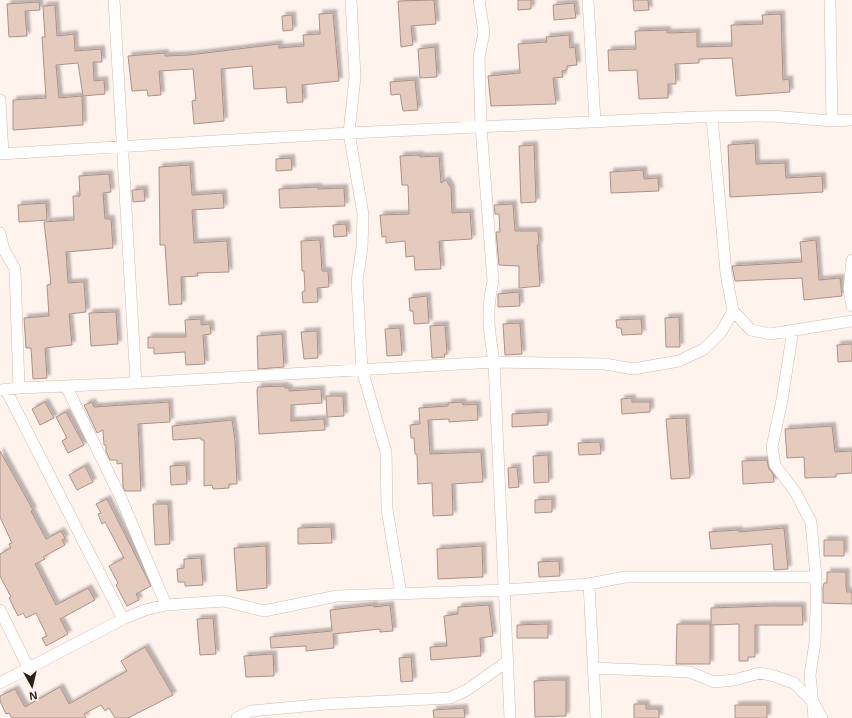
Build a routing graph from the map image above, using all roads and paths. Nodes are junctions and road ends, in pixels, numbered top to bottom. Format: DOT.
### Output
graph roads {
  1 [pos="114,0"];
  2 [pos="351,0"];
  3 [pos="479,0"];
  4 [pos="588,0"];
  5 [pos="830,0"];
  6 [pos="0,100"];
  7 [pos="712,117"];
  8 [pos="852,120"];
  9 [pos="595,121"];
  10 [pos="832,121"];
  11 [pos="481,127"];
  12 [pos="349,133"];
  13 [pos="124,146"];
  14 [pos="2,154"];
  15 [pos="0,233"];
  16 [pos="852,260"];
  17 [pos="852,306"];
  18 [pos="733,311"];
  19 [pos="852,321"];
  20 [pos="793,330"];
  21 [pos="494,362"];
  22 [pos="362,370"];
  23 [pos="136,383"];
  24 [pos="66,386"];
  25 [pos="19,388"];
  26 [pos="3,390"];
  27 [pos="816,577"];
  28 [pos="589,584"];
  29 [pos="506,590"];
  30 [pos="401,594"];
  31 [pos="166,605"];
  32 [pos="0,610"];
  33 [pos="123,619"];
  34 [pos="508,661"];
  35 [pos="593,668"];
  36 [pos="29,669"];
  37 [pos="810,676"];
  38 [pos="0,683"];
  39 [pos="794,683"];
  40 [pos="813,702"];
  41 [pos="237,718"];
  42 [pos="510,718"];
  43 [pos="596,718"];
  44 [pos="814,718"];
  45 [pos="822,718"];
  1 -- 13 [label="street"];
  2 -- 12 [label="street"];
  3 -- 11 [label="street"];
  4 -- 9 [label="street"];
  5 -- 10 [label="street"];
  6 -- 14 [label="street"];
  7 -- 9 [label="street"];
  7 -- 10 [label="street"];
  7 -- 18 [label="street"];
  8 -- 10 [label="street"];
  9 -- 11 [label="street"];
  11 -- 12 [label="street"];
  11 -- 21 [label="street"];
  12 -- 13 [label="street"];
  12 -- 22 [label="street"];
  13 -- 14 [label="street"];
  13 -- 23 [label="street"];
  15 -- 25 [label="street"];
  16 -- 17 [label="street"];
  18 -- 20 [label="street"];
  18 -- 21 [label="street"];
  19 -- 20 [label="street"];
  20 -- 27 [label="street"];
  21 -- 22 [label="street"];
  21 -- 29 [label="street"];
  22 -- 23 [label="street"];
  22 -- 30 [label="street"];
  23 -- 24 [label="street"];
  24 -- 25 [label="street"];
  24 -- 31 [label="street"];
  25 -- 26 [label="street"];
  26 -- 33 [label="street"];
  27 -- 28 [label="street"];
  27 -- 37 [label="street"];
  28 -- 29 [label="street"];
  28 -- 35 [label="street"];
  29 -- 30 [label="street"];
  29 -- 34 [label="street"];
  30 -- 31 [label="street"];
  31 -- 33 [label="street"];
  32 -- 36 [label="street"];
  33 -- 36 [label="street"];
  34 -- 41 [label="street"];
  34 -- 42 [label="street"];
  35 -- 39 [label="street"];
  35 -- 43 [label="street"];
  36 -- 38 [label="street"];
  37 -- 39 [label="street"];
  37 -- 40 [label="street"];
  39 -- 40 [label="street"];
  40 -- 44 [label="street"];
  40 -- 45 [label="street"];
}
